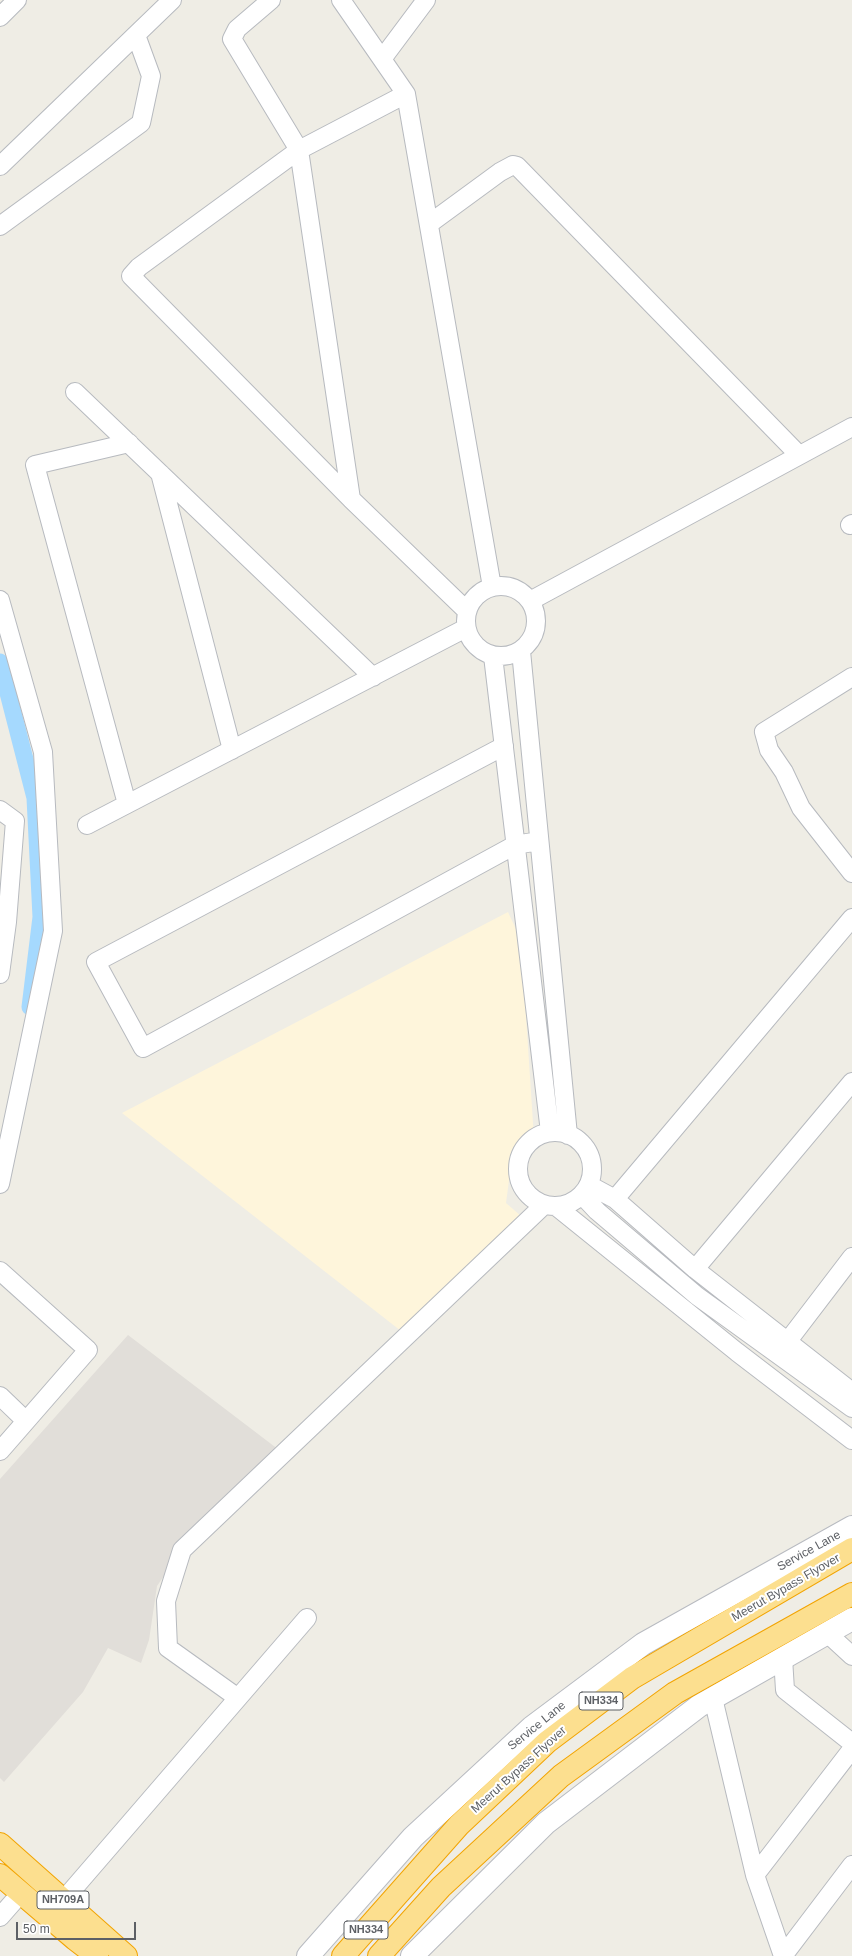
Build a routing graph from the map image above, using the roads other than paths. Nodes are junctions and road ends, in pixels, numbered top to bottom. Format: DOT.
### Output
graph roads {
  1 [pos="17,0"];
  2 [pos="172,0"];
  3 [pos="271,0"];
  4 [pos="341,0"];
  5 [pos="426,0"];
  6 [pos="0,17"];
  7 [pos="136,35"];
  8 [pos="382,59"];
  9 [pos="406,94"];
  10 [pos="299,150"];
  11 [pos="0,166"];
  12 [pos="429,224"];
  13 [pos="0,226"];
  14 [pos="75,392"];
  15 [pos="852,427"];
  16 [pos="129,443"];
  17 [pos="799,455"];
  18 [pos="160,472"];
  19 [pos="351,499"];
  20 [pos="492,587"];
  21 [pos="0,600"];
  22 [pos="530,601"];
  23 [pos="467,611"];
  24 [pos="466,628"];
  25 [pos="521,651"];
  26 [pos="493,656"];
  27 [pos="373,677"];
  28 [pos="852,678"];
  29 [pos="525,697"];
  30 [pos="498,701"];
  31 [pos="504,746"];
  32 [pos="232,750"];
  33 [pos="127,804"];
  34 [pos="0,810"];
  35 [pos="87,825"];
  36 [pos="539,841"];
  37 [pos="515,845"];
  38 [pos="852,873"];
  39 [pos="5,885"];
  40 [pos="546,914"];
  41 [pos="524,915"];
  42 [pos="852,918"];
  43 [pos="0,974"];
  44 [pos="555,1001"];
  45 [pos="534,1003"];
  46 [pos="852,1082"];
  47 [pos="550,1132"];
  48 [pos="568,1135"];
  49 [pos="0,1184"];
  50 [pos="585,1190"];
  51 [pos="615,1199"];
  52 [pos="550,1206"];
  53 [pos="852,1257"];
  54 [pos="695,1269"];
  55 [pos="0,1271"];
  56 [pos="697,1296"];
  57 [pos="685,1310"];
  58 [pos="750,1335"];
  59 [pos="782,1348"];
  60 [pos="737,1352"];
  61 [pos="852,1392"];
  62 [pos="0,1396"];
  63 [pos="852,1408"];
  64 [pos="26,1421"];
  65 [pos="852,1440"];
  66 [pos="0,1451"];
  67 [pos="852,1527"];
  68 [pos="852,1549"];
  69 [pos="852,1594"];
  70 [pos="307,1618"];
  71 [pos="852,1619"];
  72 [pos="827,1633"];
  73 [pos="852,1656"];
  74 [pos="783,1658"];
  75 [pos="238,1698"];
  76 [pos="713,1698"];
  77 [pos="852,1743"];
  78 [pos="852,1749"];
  79 [pos="0,1844"];
  80 [pos="852,1865"];
  81 [pos="0,1875"];
  82 [pos="755,1875"];
  83 [pos="21,1893"];
  84 [pos="63,1901"];
  85 [pos="0,1917"];
  86 [pos="49,1917"];
  87 [pos="93,1955"];
  88 [pos="126,1956"];
  89 [pos="308,1956"];
  90 [pos="343,1956"];
  91 [pos="379,1956"];
  92 [pos="412,1956"];
  93 [pos="783,1956"];
  1 -- 6 [label="street"];
  2 -- 7 [label="street"];
  3 -- 10 [label="street"];
  4 -- 8 [label="street"];
  5 -- 8 [label="street"];
  7 -- 11 [label="street"];
  7 -- 13 [label="street"];
  8 -- 9 [label="street"];
  9 -- 10 [label="street"];
  9 -- 12 [label="street"];
  10 -- 19 [label="street"];
  10 -- 19 [label="street"];
  12 -- 17 [label="street"];
  12 -- 20 [label="street"];
  14 -- 16 [label="street"];
  15 -- 17 [label="street"];
  16 -- 18 [label="street"];
  16 -- 33 [label="street"];
  17 -- 22 [label="street"];
  18 -- 27 [label="street"];
  18 -- 32 [label="street"];
  19 -- 23 [label="street"];
  20 -- 22 [label="street"];
  20 -- 23 [label="street"];
  21 -- 49 [label="street"];
  22 -- 25 [label="street"];
  23 -- 24 [label="street"];
  24 -- 26 [label="street"];
  24 -- 27 [label="street"];
  25 -- 26 [label="street"];
  25 -- 29 [label="street"];
  26 -- 30 [label="street"];
  27 -- 32 [label="street"];
  28 -- 38 [label="street"];
  29 -- 30 [label="street"];
  29 -- 36 [label="street"];
  30 -- 31 [label="street"];
  31 -- 37 [label="street"];
  31 -- 37 [label="street"];
  32 -- 33 [label="street"];
  33 -- 35 [label="street"];
  34 -- 39 [label="street"];
  36 -- 37 [label="street"];
  36 -- 40 [label="street"];
  37 -- 41 [label="street"];
  39 -- 43 [label="street"];
  40 -- 41 [label="street"];
  40 -- 44 [label="street"];
  41 -- 45 [label="street"];
  42 -- 51 [label="street"];
  44 -- 45 [label="street"];
  44 -- 48 [label="street"];
  45 -- 47 [label="street"];
  46 -- 54 [label="street"];
  47 -- 48 [label="street"];
  47 -- 52 [label="street"];
  48 -- 50 [label="street"];
  50 -- 51 [label="street"];
  50 -- 52 [label="street"];
  50 -- 56 [label="street"];
  51 -- 54 [label="street"];
  52 -- 57 [label="street"];
  52 -- 75 [label="street"];
  53 -- 59 [label="street"];
  54 -- 59 [label="street"];
  55 -- 64 [label="street"];
  56 -- 57 [label="street"];
  56 -- 58 [label="street"];
  57 -- 60 [label="street"];
  58 -- 59 [label="street"];
  58 -- 60 [label="street"];
  59 -- 61 [label="street"];
  59 -- 63 [label="street"];
  60 -- 65 [label="street"];
  62 -- 64 [label="street"];
  64 -- 66 [label="street"];
  67 -- 89 [label="street, Service Lane"];
  68 -- 90 [label="highway, Meerut Bypass Flyover / NH334"];
  69 -- 91 [label="highway, NH334"];
  70 -- 75 [label="street"];
  71 -- 72 [label="street"];
  72 -- 73 [label="street"];
  72 -- 74 [label="street"];
  74 -- 76 [label="street"];
  74 -- 77 [label="street"];
  75 -- 84 [label="street"];
  76 -- 82 [label="street"];
  76 -- 92 [label="street"];
  78 -- 82 [label="street"];
  79 -- 84 [label="highway, NH709A"];
  80 -- 93 [label="street"];
  81 -- 83 [label="highway, NH709A"];
  82 -- 93 [label="street"];
  83 -- 85 [label="street"];
  83 -- 86 [label="highway, NH709A"];
  84 -- 86 [label="street"];
  84 -- 88 [label="highway, NH709A"];
  86 -- 87 [label="highway, NH709A"];
}
